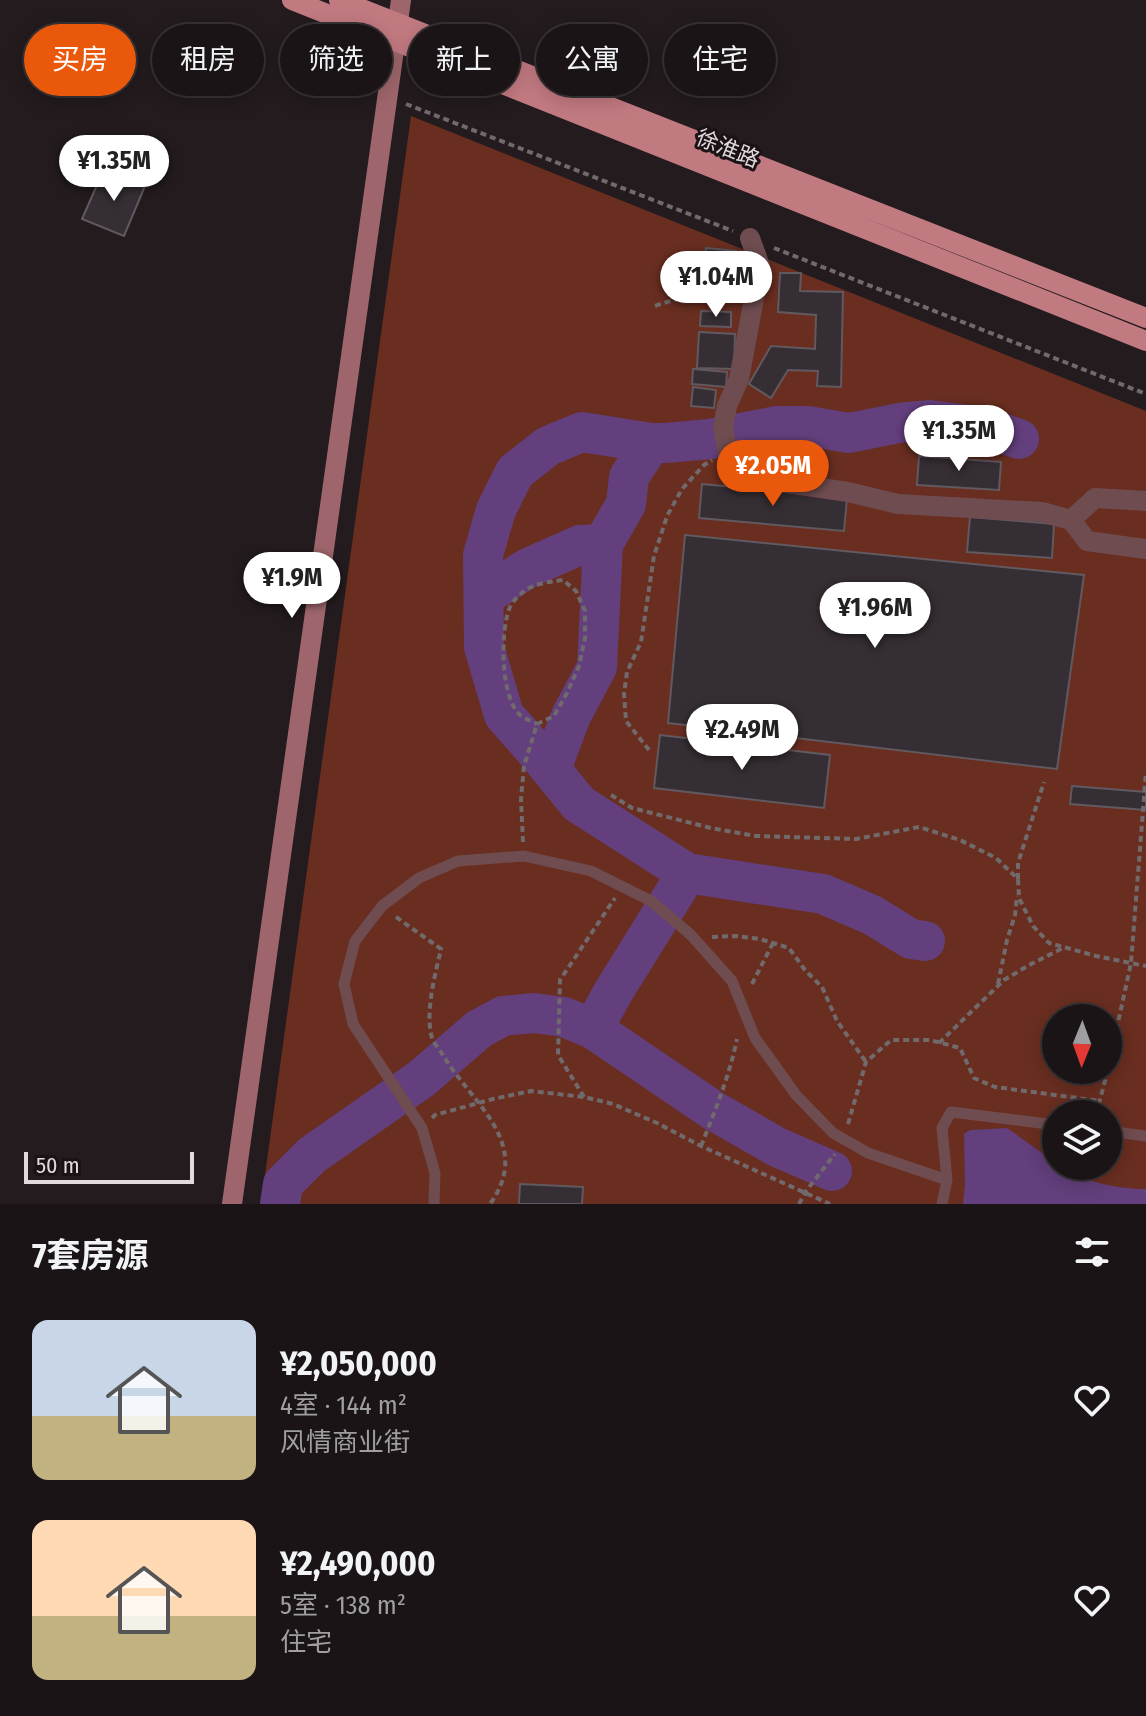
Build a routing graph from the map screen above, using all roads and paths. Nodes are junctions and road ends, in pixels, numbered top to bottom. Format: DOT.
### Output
graph roads {
  1 [pos="292,0"];
  2 [pos="339,0"];
  3 [pos="401,0"];
  4 [pos="397,32"];
  5 [pos="750,238"];
  6 [pos="754,298"];
  7 [pos="655,306"];
  8 [pos="1146,318"];
  9 [pos="1146,341"];
  10 [pos="727,450"];
  11 [pos="1146,501"];
  12 [pos="1071,520"];
  13 [pos="1146,549"];
  14 [pos="537,724"];
  15 [pos="649,750"];
  16 [pos="1146,772"];
  17 [pos="1044,782"];
  18 [pos="611,795"];
  19 [pos="524,856"];
  20 [pos="1018,879"];
  21 [pos="623,887"];
  22 [pos="1018,887"];
  23 [pos="382,906"];
  24 [pos="773,943"];
  25 [pos="699,944"];
  26 [pos="1065,948"];
  27 [pos="1131,963"];
  28 [pos="1146,966"];
  29 [pos="997,987"];
  30 [pos="1122,1005"];
  31 [pos="743,1008"];
  32 [pos="939,1043"];
  33 [pos="866,1062"];
  34 [pos="584,1097"];
  35 [pos="1092,1100"];
  36 [pos="478,1103"];
  37 [pos="1042,1123"];
  38 [pos="422,1127"];
  39 [pos="1122,1133"];
  40 [pos="1146,1136"];
  41 [pos="840,1145"];
  42 [pos="701,1146"];
  43 [pos="947,1180"];
  44 [pos="806,1192"];
  45 [pos="235,1203"];
  46 [pos="434,1204"];
  47 [pos="490,1204"];
  48 [pos="799,1204"];
  49 [pos="830,1204"];
  50 [pos="942,1204"];
  1 -- 4 [label="main road, 徐淮路"];
  2 -- 4 [label="main road, 徐淮路"];
  3 -- 4 [label="street"];
  4 -- 8 [label="main road, 徐淮路"];
  4 -- 9 [label="main road, 徐淮路"];
  4 -- 45 [label="street"];
  5 -- 6 [label="street"];
  6 -- 7 [label="path"];
  6 -- 10 [label="street"];
  10 -- 12 [label="street"];
  10 -- 15 [label="path"];
  11 -- 12 [label="street"];
  12 -- 13 [label="street"];
  14 -- 14 [label="path"];
  14 -- 19 [label="path"];
  16 -- 27 [label="path"];
  17 -- 20 [label="path"];
  18 -- 20 [label="path"];
  19 -- 21 [label="lane"];
  19 -- 23 [label="lane"];
  20 -- 22 [label="path"];
  21 -- 25 [label="lane"];
  21 -- 34 [label="path"];
  22 -- 26 [label="path"];
  22 -- 29 [label="path"];
  23 -- 36 [label="path"];
  23 -- 38 [label="lane"];
  24 -- 25 [label="path"];
  24 -- 31 [label="path"];
  24 -- 33 [label="path"];
  25 -- 31 [label="lane"];
  26 -- 27 [label="path"];
  26 -- 29 [label="path"];
  27 -- 28 [label="path"];
  27 -- 30 [label="path"];
  29 -- 32 [label="path"];
  31 -- 41 [label="lane"];
  31 -- 42 [label="path"];
  32 -- 33 [label="path"];
  32 -- 35 [label="path"];
  33 -- 41 [label="path"];
  34 -- 36 [label="path"];
  34 -- 42 [label="path"];
  36 -- 38 [label="path"];
  36 -- 47 [label="path"];
  37 -- 43 [label="lane"];
  38 -- 46 [label="lane"];
  39 -- 40 [label="lane"];
  41 -- 43 [label="lane"];
  41 -- 44 [label="path"];
  42 -- 44 [label="path"];
  43 -- 50 [label="lane"];
  44 -- 48 [label="path"];
  44 -- 49 [label="path"];
}
